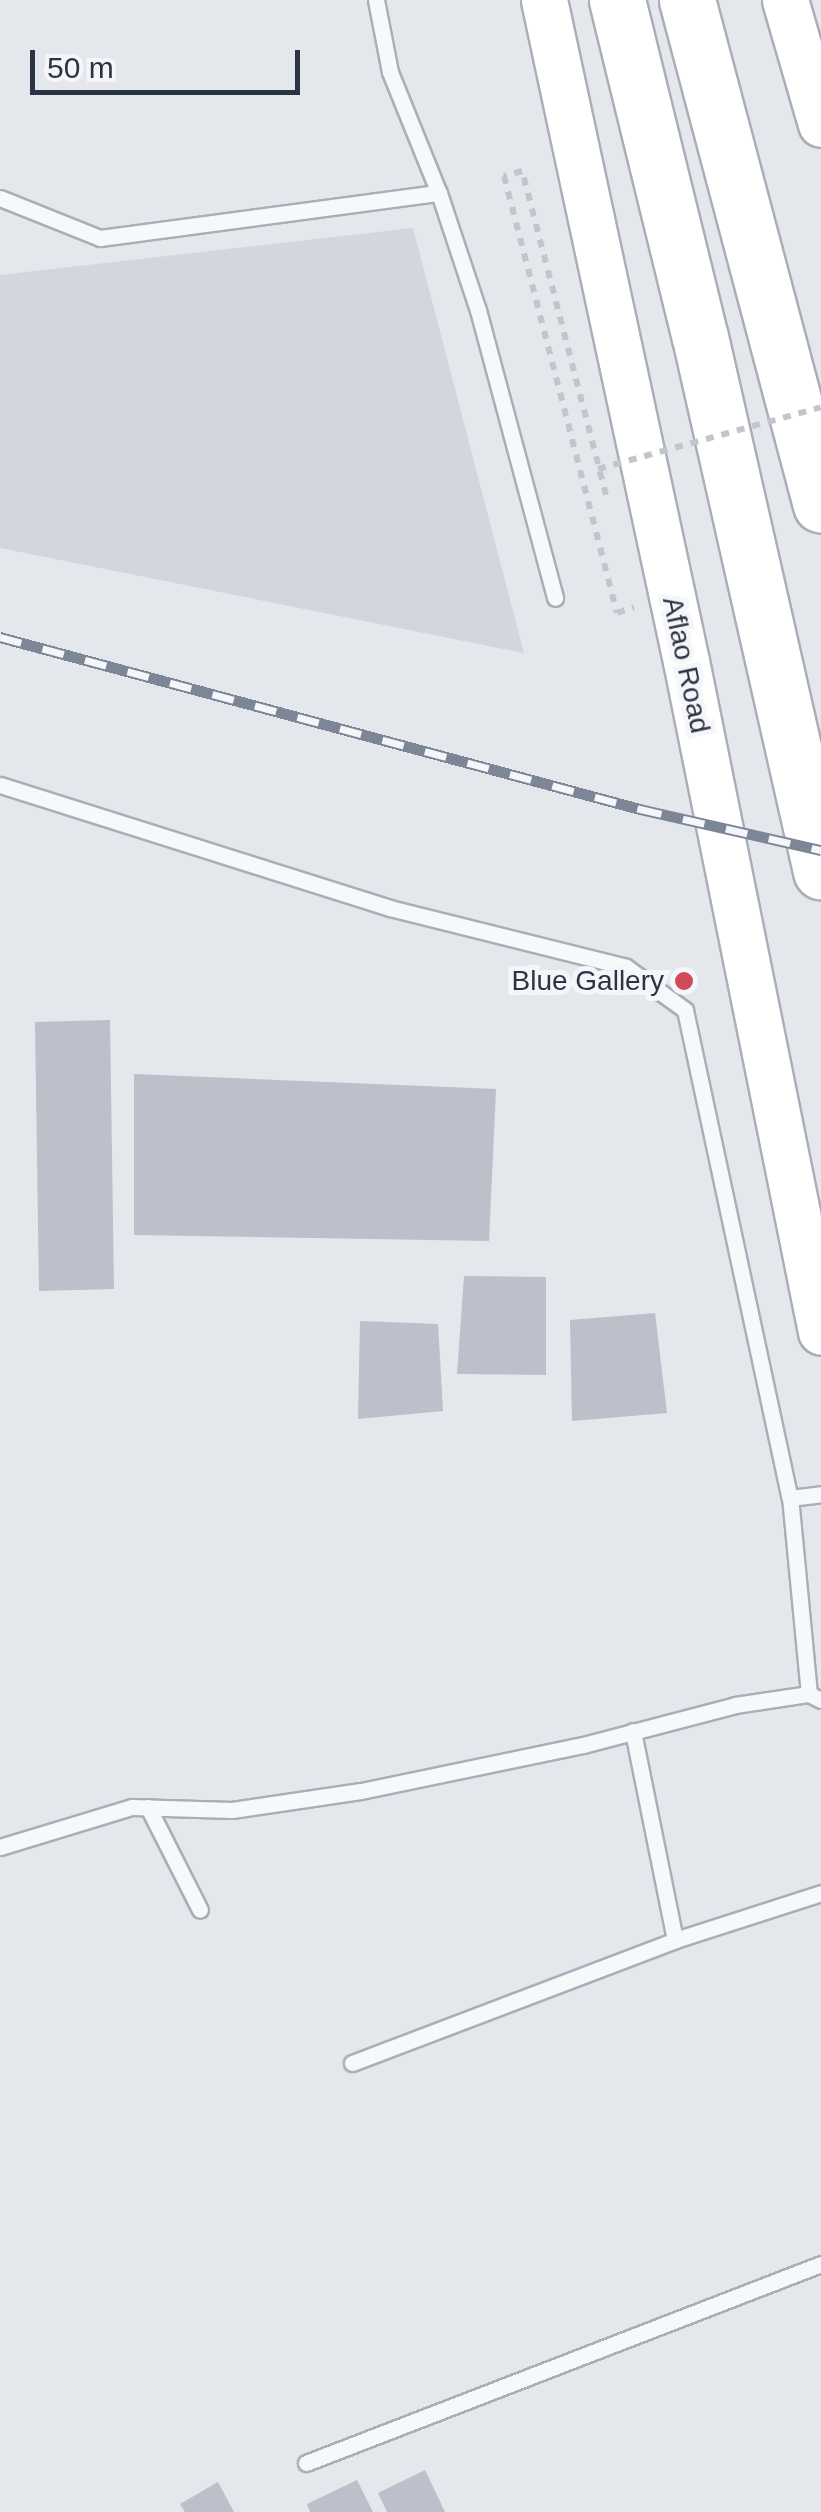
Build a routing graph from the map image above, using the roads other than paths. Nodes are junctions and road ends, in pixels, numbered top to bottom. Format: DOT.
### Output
graph roads {
  1 [pos="376,0"];
  2 [pos="544,0"];
  3 [pos="617,0"];
  4 [pos="687,0"];
  5 [pos="784,0"];
  6 [pos="821,124"];
  7 [pos="439,193"];
  8 [pos="0,198"];
  9 [pos="821,505"];
  10 [pos="555,598"];
  11 [pos="0,786"];
  12 [pos="821,871"];
  13 [pos="821,1332"];
  14 [pos="821,1494"];
  15 [pos="790,1498"];
  16 [pos="815,1697"];
  17 [pos="633,1732"];
  18 [pos="148,1808"];
  19 [pos="0,1847"];
  20 [pos="821,1893"];
  21 [pos="200,1910"];
  22 [pos="675,1940"];
  23 [pos="352,2063"];
  24 [pos="821,2264"];
  25 [pos="306,2462"];
  1 -- 7 [label="lane"];
  2 -- 13 [label="street, Aflao Road"];
  3 -- 12 [label="highway"];
  4 -- 9 [label="highway"];
  5 -- 6 [label="street"];
  7 -- 8 [label="lane"];
  7 -- 10 [label="lane"];
  11 -- 15 [label="lane"];
  14 -- 15 [label="lane"];
  15 -- 16 [label="lane"];
  16 -- 17 [label="lane"];
  17 -- 18 [label="lane"];
  17 -- 22 [label="lane"];
  18 -- 19 [label="lane"];
  18 -- 21 [label="lane"];
  20 -- 22 [label="lane"];
  22 -- 23 [label="lane"];
  24 -- 25 [label="lane"];
}
